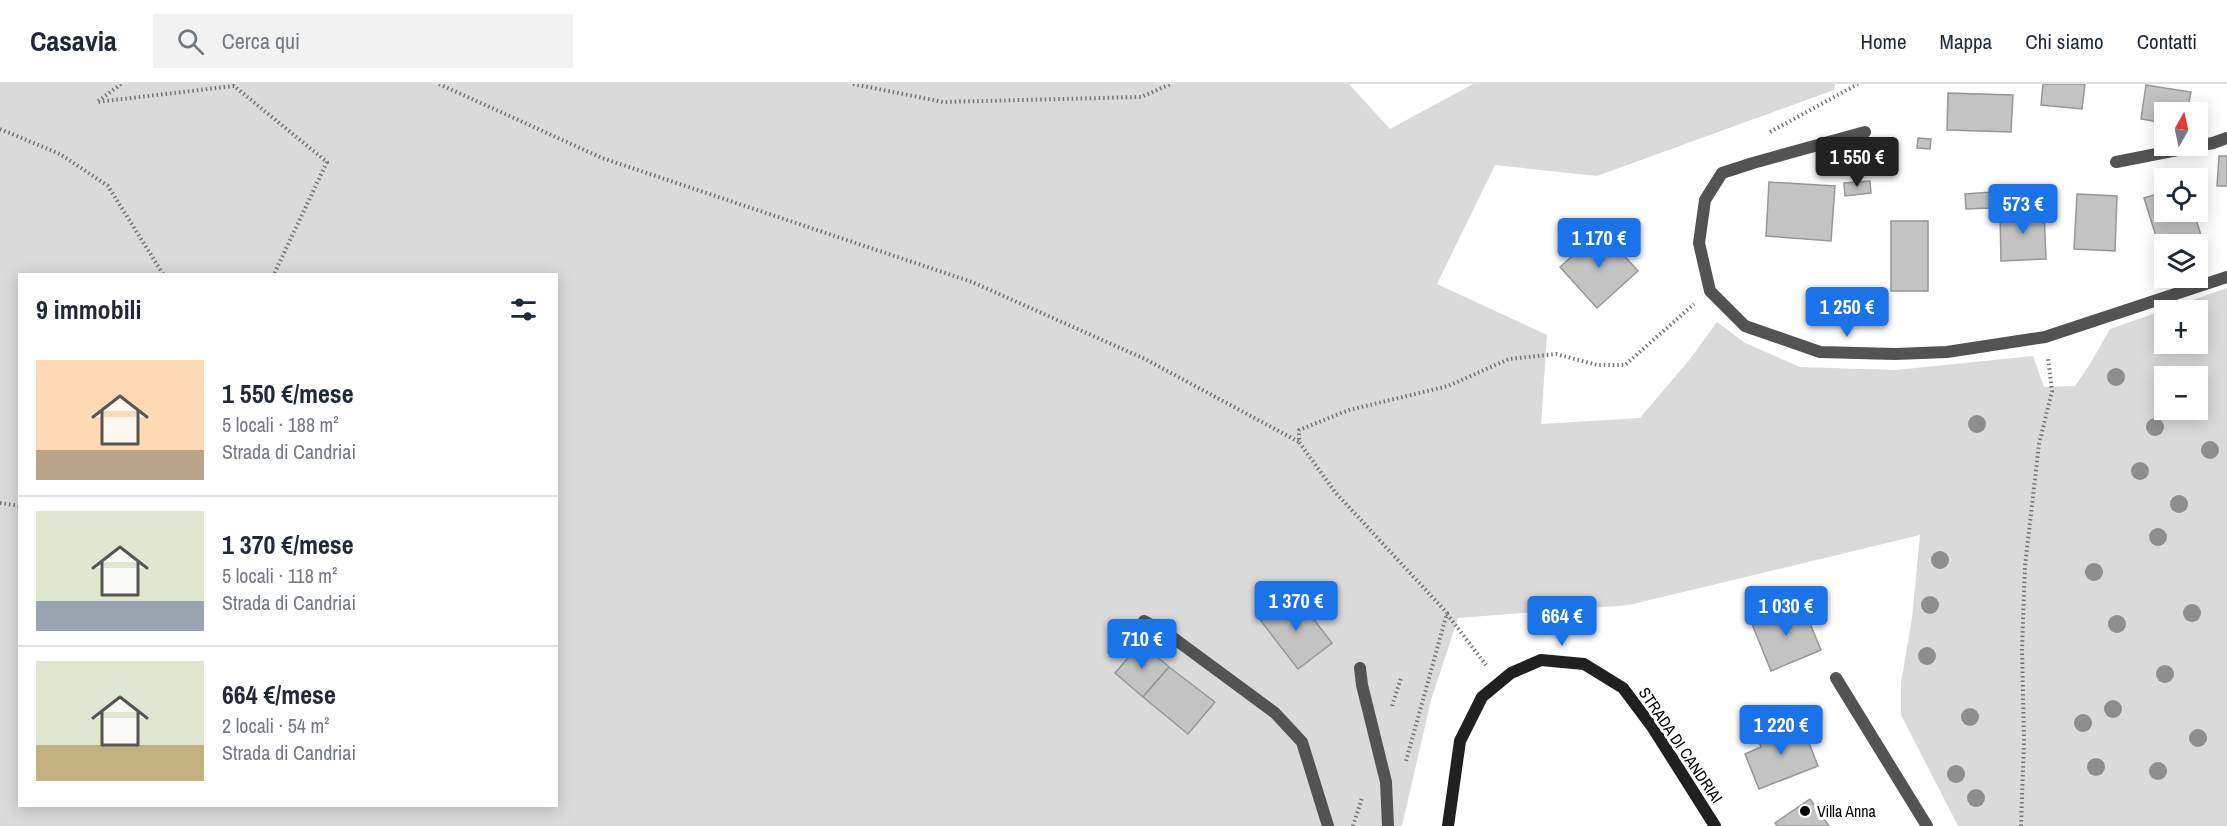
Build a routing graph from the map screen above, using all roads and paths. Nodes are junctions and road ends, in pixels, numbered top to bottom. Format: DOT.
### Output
graph roads {
  1 [pos="121,84"];
  2 [pos="439,84"];
  3 [pos="853,84"];
  4 [pos="1171,84"];
  5 [pos="1858,84"];
  6 [pos="0,129"];
  7 [pos="1865,132"];
  8 [pos="1763,137"];
  9 [pos="2227,138"];
  10 [pos="2116,162"];
  11 [pos="162,273"];
  12 [pos="274,273"];
  13 [pos="2227,277"];
  14 [pos="1710,291"];
  15 [pos="2045,337"];
  16 [pos="1299,442"];
  17 [pos="0,503"];
  18 [pos="18,506"];
  19 [pos="1447,613"];
  20 [pos="1144,621"];
  21 [pos="1360,668"];
  22 [pos="1836,678"];
  23 [pos="1499,683"];
  24 [pos="1405,764"];
  25 [pos="1328,826"];
  26 [pos="1388,826"];
  27 [pos="1448,826"];
  28 [pos="1715,826"];
  29 [pos="1927,826"];
  30 [pos="2021,826"];
  1 -- 12 [label="path"];
  2 -- 16 [label="path"];
  3 -- 4 [label="path"];
  5 -- 8 [label="path"];
  6 -- 11 [label="path"];
  7 -- 14 [label="street"];
  9 -- 10 [label="street"];
  13 -- 15 [label="street"];
  14 -- 15 [label="street"];
  14 -- 16 [label="path"];
  15 -- 30 [label="path"];
  16 -- 19 [label="path"];
  17 -- 18 [label="path"];
  19 -- 23 [label="path"];
  19 -- 24 [label="path"];
  20 -- 25 [label="street"];
  21 -- 26 [label="street"];
  22 -- 29 [label="street"];
  23 -- 27 [label="main road, STRADA DI CANDRIAI"];
  23 -- 28 [label="main road, STRADA DI CANDRIAI"];
}
